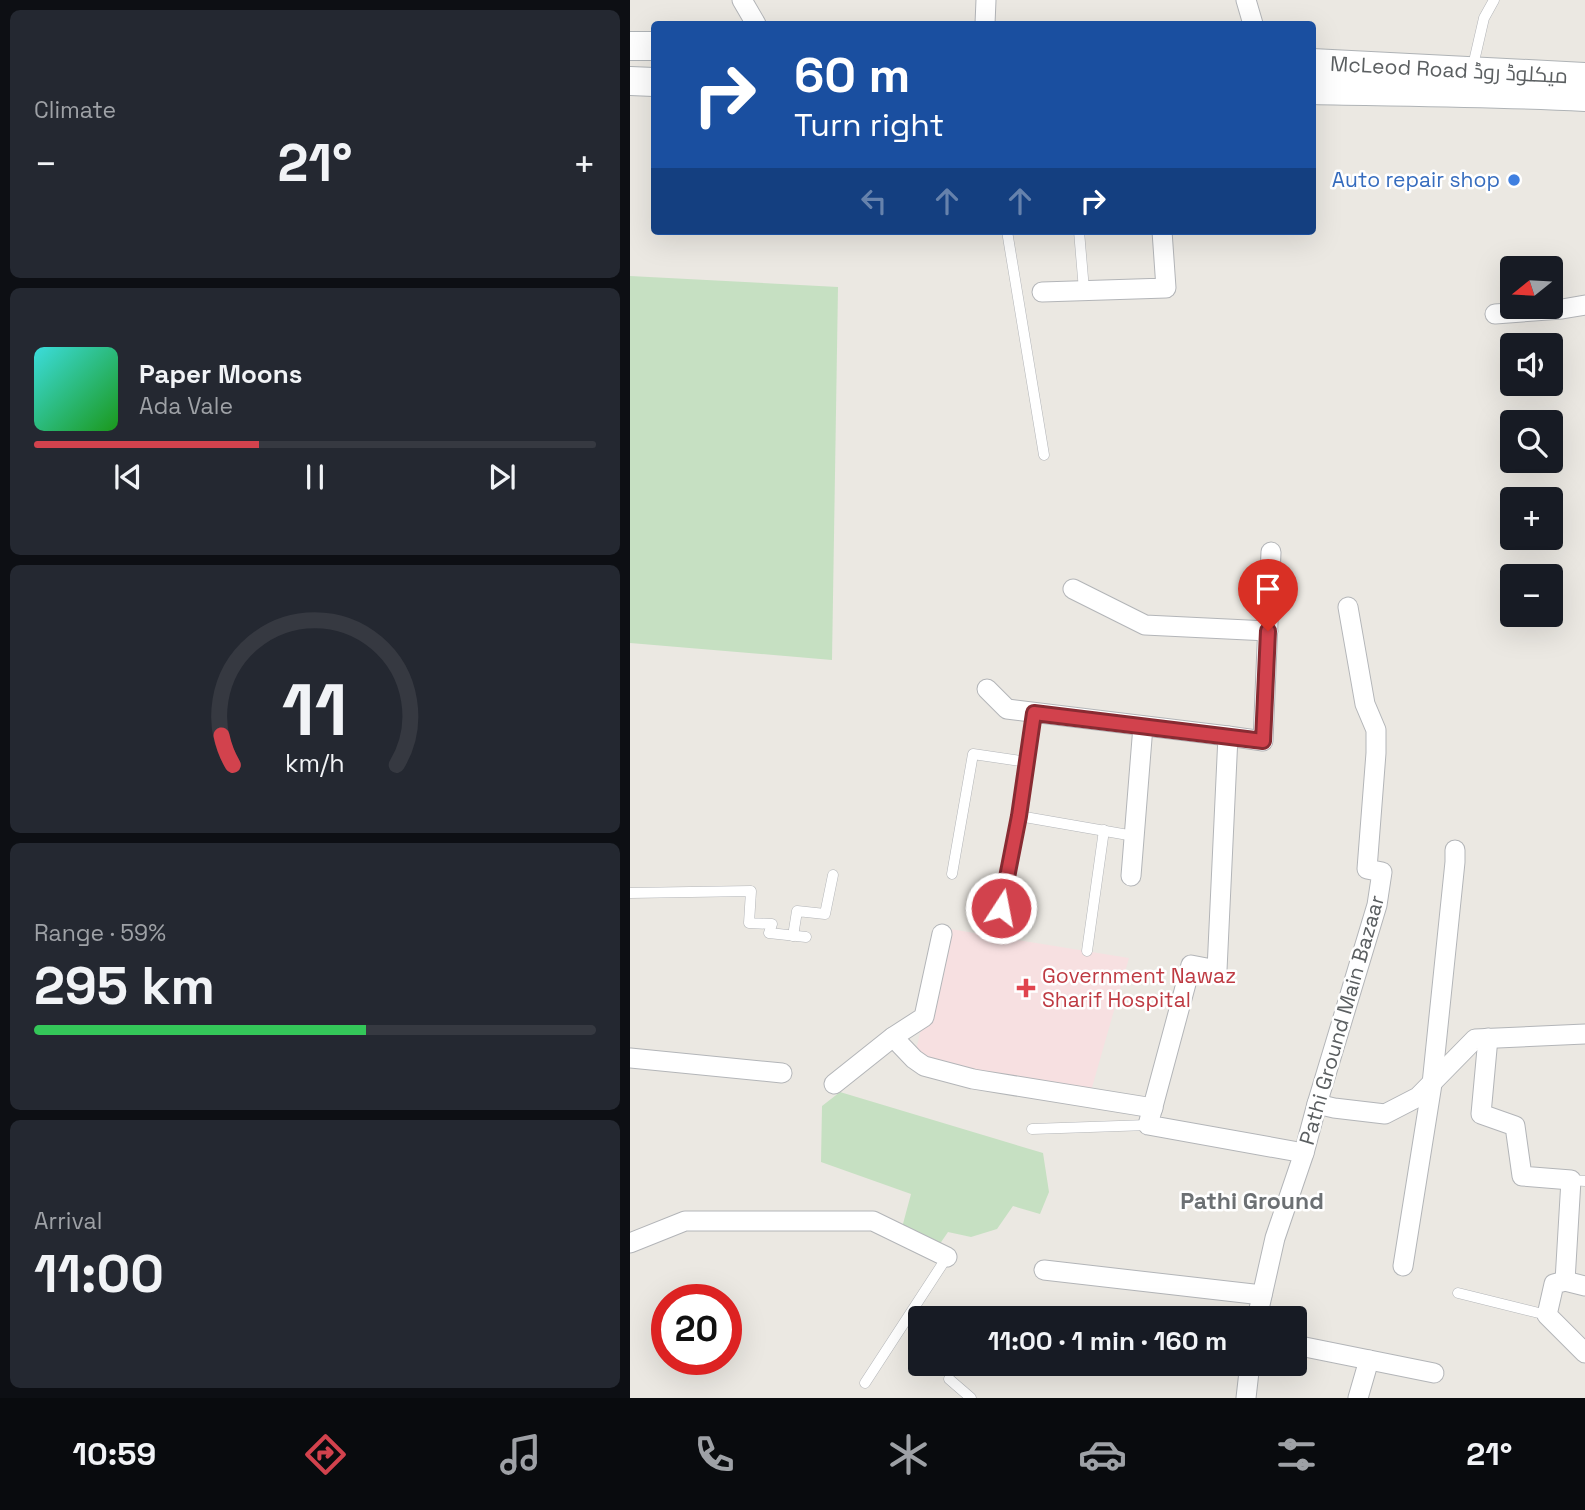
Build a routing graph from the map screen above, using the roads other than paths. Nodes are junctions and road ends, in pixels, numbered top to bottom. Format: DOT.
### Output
graph roads {
  1 [pos="742,0"];
  2 [pos="986,0"];
  3 [pos="1246,0"];
  4 [pos="1494,0"];
  5 [pos="754,21"];
  6 [pos="985,21"];
  7 [pos="1252,21"];
  8 [pos="630,46"];
  9 [pos="651,46"];
  10 [pos="1316,63"];
  11 [pos="1472,71"];
  12 [pos="1585,77"];
  13 [pos="630,81"];
  14 [pos="651,82"];
  15 [pos="1316,90"];
  16 [pos="1585,97"];
  17 [pos="1008,235"];
  18 [pos="1079,235"];
  19 [pos="1162,235"];
  20 [pos="1084,290"];
  21 [pos="1042,292"];
  22 [pos="1585,304"];
  23 [pos="1495,314"];
  24 [pos="1044,456"];
  25 [pos="1271,552"];
  26 [pos="1073,589"];
  27 [pos="1348,607"];
  28 [pos="1268,631"];
  29 [pos="987,689"];
  30 [pos="1034,713"];
  31 [pos="1143,726"];
  32 [pos="1228,736"];
  33 [pos="1027,762"];
  34 [pos="1019,816"];
  35 [pos="1104,831"];
  36 [pos="1134,836"];
  37 [pos="1454,850"];
  38 [pos="952,874"];
  39 [pos="833,875"];
  40 [pos="1131,876"];
  41 [pos="630,893"];
  42 [pos="997,930"];
  43 [pos="942,934"];
  44 [pos="793,936"];
  45 [pos="806,937"];
  46 [pos="1087,951"];
  47 [pos="1585,1034"];
  48 [pos="893,1037"];
  49 [pos="1488,1038"];
  50 [pos="630,1058"];
  51 [pos="782,1073"];
  52 [pos="834,1084"];
  53 [pos="1432,1084"];
  54 [pos="1317,1104"];
  55 [pos="1150,1117"];
  56 [pos="1031,1129"];
  57 [pos="1304,1153"];
  58 [pos="1578,1181"];
  59 [pos="630,1243"];
  60 [pos="947,1257"];
  61 [pos="1403,1266"];
  62 [pos="1044,1270"];
  63 [pos="1565,1281"];
  64 [pos="1585,1286"];
  65 [pos="1458,1293"];
  66 [pos="1262,1295"];
  67 [pos="1260,1306"];
  68 [pos="1547,1315"];
  69 [pos="1307,1347"];
  70 [pos="1585,1353"];
  71 [pos="1369,1360"];
  72 [pos="1434,1373"];
  73 [pos="1250,1376"];
  74 [pos="949,1379"];
  75 [pos="865,1383"];
  76 [pos="971,1398"];
  77 [pos="1247,1398"];
  78 [pos="1358,1398"];
  1 -- 5 [label="street"];
  2 -- 6 [label="street"];
  3 -- 7 [label="street"];
  4 -- 11 [label="lane"];
  8 -- 9 [label="main road"];
  10 -- 11 [label="main road, McLeod Road میکلوڈ روڈ"];
  11 -- 12 [label="main road, McLeod Road میکلوڈ روڈ"];
  13 -- 14 [label="main road"];
  15 -- 16 [label="main road, McLeod Road میکلوڈ روڈ"];
  17 -- 24 [label="lane"];
  18 -- 20 [label="lane"];
  19 -- 20 [label="street"];
  20 -- 21 [label="street"];
  22 -- 23 [label="street"];
  25 -- 28 [label="street"];
  26 -- 28 [label="street"];
  27 -- 54 [label="street, Pathi Ground Main Bazaar"];
  28 -- 32 [label="street"];
  29 -- 30 [label="street"];
  30 -- 31 [label="street"];
  30 -- 33 [label="lane"];
  31 -- 32 [label="street"];
  31 -- 36 [label="street"];
  32 -- 55 [label="street"];
  33 -- 34 [label="lane"];
  33 -- 38 [label="lane"];
  34 -- 35 [label="lane"];
  34 -- 42 [label="lane"];
  35 -- 36 [label="lane"];
  35 -- 46 [label="lane"];
  36 -- 40 [label="street"];
  37 -- 53 [label="street"];
  39 -- 44 [label="lane"];
  41 -- 44 [label="lane"];
  43 -- 48 [label="street"];
  44 -- 45 [label="lane"];
  47 -- 49 [label="street"];
  48 -- 52 [label="street"];
  48 -- 55 [label="street"];
  49 -- 53 [label="street"];
  49 -- 58 [label="street"];
  50 -- 51 [label="street"];
  53 -- 54 [label="street"];
  53 -- 61 [label="street"];
  54 -- 57 [label="street, Pathi Ground Main Bazaar"];
  55 -- 56 [label="lane"];
  55 -- 57 [label="street"];
  57 -- 66 [label="street, Pathi Ground Main Bazaar"];
  58 -- 63 [label="street"];
  59 -- 60 [label="street"];
  60 -- 75 [label="lane"];
  62 -- 66 [label="street"];
  63 -- 64 [label="street"];
  63 -- 68 [label="street"];
  65 -- 68 [label="lane"];
  66 -- 67 [label="street, Pathi Ground Main Bazaar"];
  68 -- 70 [label="street"];
  69 -- 71 [label="street"];
  71 -- 72 [label="street"];
  71 -- 78 [label="street"];
  73 -- 77 [label="street"];
  74 -- 76 [label="lane"];
}
